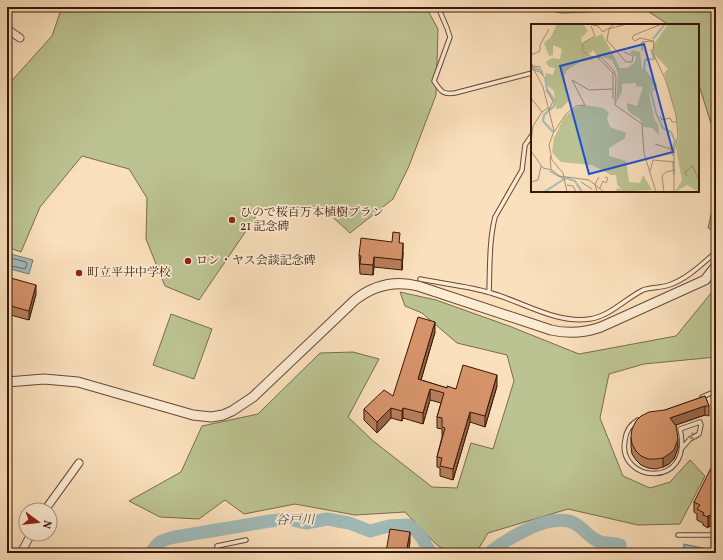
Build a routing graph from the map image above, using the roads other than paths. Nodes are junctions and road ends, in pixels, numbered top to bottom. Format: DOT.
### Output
graph roads {
  1 [pos="438,7"];
  2 [pos="7,29"];
  3 [pos="20,38"];
  4 [pos="531,73"];
  5 [pos="531,136"];
  6 [pos="716,252"];
  7 [pos="716,266"];
  8 [pos="420,279"];
  9 [pos="490,292"];
  10 [pos="7,382"];
  11 [pos="716,391"];
  12 [pos="701,398"];
  13 [pos="640,418"];
  14 [pos="682,448"];
  15 [pos="79,463"];
  16 [pos="52,502"];
  17 [pos="678,535"];
  18 [pos="716,535"];
  19 [pos="246,540"];
  20 [pos="27,542"];
  21 [pos="21,553"];
  22 [pos="217,553"];
  1 -- 4 [label="lane"];
  2 -- 3 [label="street"];
  5 -- 9 [label="lane"];
  6 -- 9 [label="lane"];
  7 -- 10 [label="street"];
  8 -- 9 [label="lane"];
  11 -- 12 [label="lane"];
  13 -- 14 [label="lane"];
  14 -- 14 [label="lane, one-way"];
  15 -- 16 [label="street"];
  17 -- 18 [label="lane"];
  19 -- 22 [label="lane"];
  20 -- 21 [label="street"];
}
